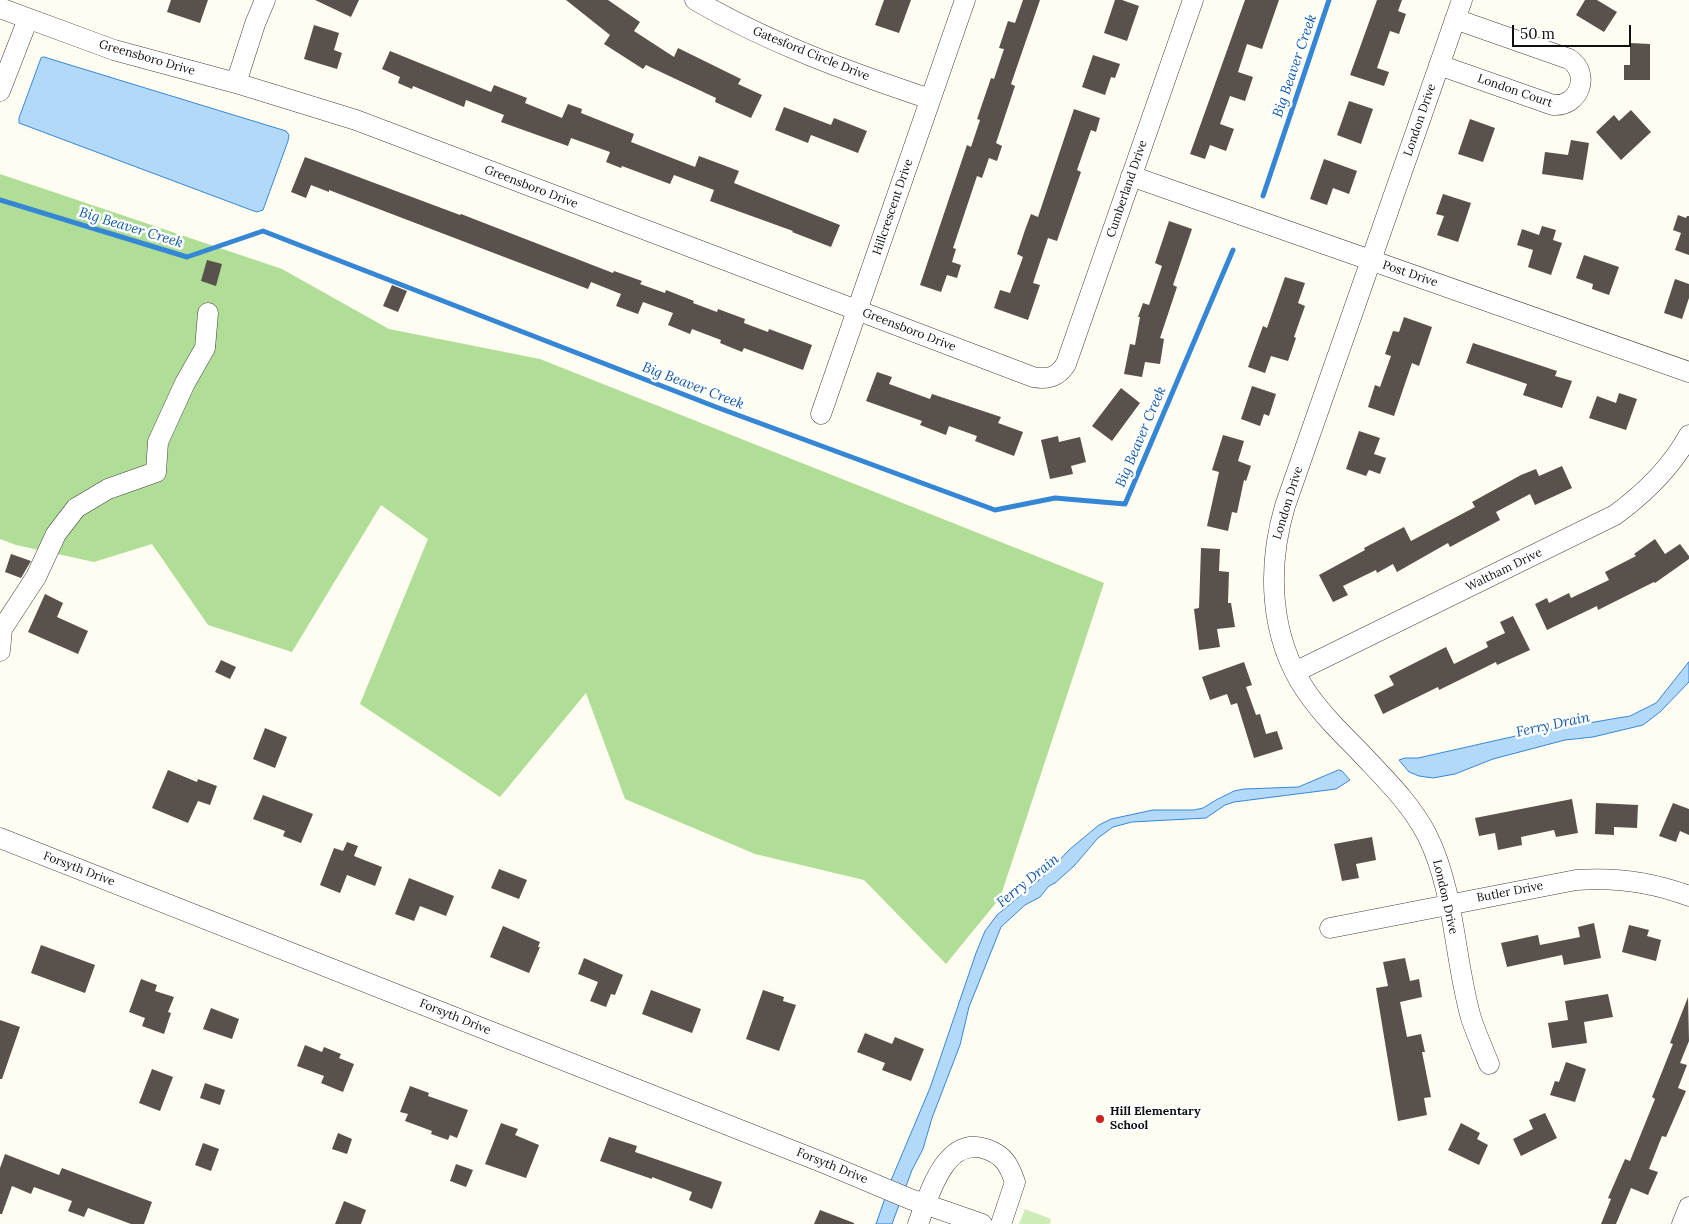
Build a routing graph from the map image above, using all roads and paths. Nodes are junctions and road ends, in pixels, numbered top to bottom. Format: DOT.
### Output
graph roads {
  1 [pos="265,0"];
  2 [pos="695,0"];
  3 [pos="965,0"];
  4 [pos="1193,0"];
  5 [pos="1462,0"];
  6 [pos="0,8"];
  7 [pos="728,8"];
  8 [pos="28,19"];
  9 [pos="1455,19"];
  10 [pos="1439,65"];
  11 [pos="236,83"];
  12 [pos="0,91"];
  13 [pos="930,99"];
  14 [pos="1132,176"];
  15 [pos="1371,261"];
  16 [pos="858,310"];
  17 [pos="208,313"];
  18 [pos="1689,372"];
  19 [pos="1056,376"];
  20 [pos="821,414"];
  21 [pos="1689,435"];
  22 [pos="0,651"];
  23 [pos="1295,672"];
  24 [pos="0,838"];
  25 [pos="1689,896"];
  26 [pos="1448,904"];
  27 [pos="1330,928"];
  28 [pos="1489,1064"];
  29 [pos="914,1200"];
  30 [pos="1689,1207"];
  31 [pos="960,1220"];
  32 [pos="918,1224"];
  33 [pos="982,1224"];
  34 [pos="1001,1224"];
  35 [pos="1682,1224"];
  1 -- 11 [label="street"];
  2 -- 7 [label="street, Gatesford Circle Drive"];
  3 -- 13 [label="street, Hillcrescent Drive"];
  4 -- 14 [label="street, Cumberland Drive"];
  5 -- 9 [label="street, London Drive"];
  6 -- 8 [label="street, Greensboro Drive"];
  7 -- 13 [label="street, Gatesford Circle Drive"];
  8 -- 11 [label="street, Greensboro Drive"];
  8 -- 12 [label="street"];
  9 -- 10 [label="street, London Drive"];
  9 -- 10 [label="street, London Court"];
  10 -- 15 [label="street, London Drive"];
  11 -- 16 [label="street, Greensboro Drive"];
  13 -- 16 [label="street, Hillcrescent Drive"];
  14 -- 15 [label="street, Post Drive"];
  14 -- 19 [label="street, Cumberland Drive"];
  15 -- 18 [label="street, Post Drive"];
  15 -- 23 [label="street, London Drive"];
  16 -- 19 [label="street, Greensboro Drive"];
  16 -- 20 [label="street, Hillcrescent Drive"];
  17 -- 22 [label="street"];
  21 -- 23 [label="street, Waltham Drive"];
  23 -- 26 [label="street, London Drive"];
  24 -- 29 [label="street, Forsyth Drive"];
  25 -- 26 [label="street, Butler Drive"];
  26 -- 27 [label="street, Butler Drive"];
  26 -- 28 [label="street, London Drive"];
  29 -- 31 [label="street, Forsyth Drive"];
  29 -- 32 [label="street"];
  29 -- 34 [label="street"];
  30 -- 35 [label="street"];
  31 -- 33 [label="street, Forsyth Drive"];
}
